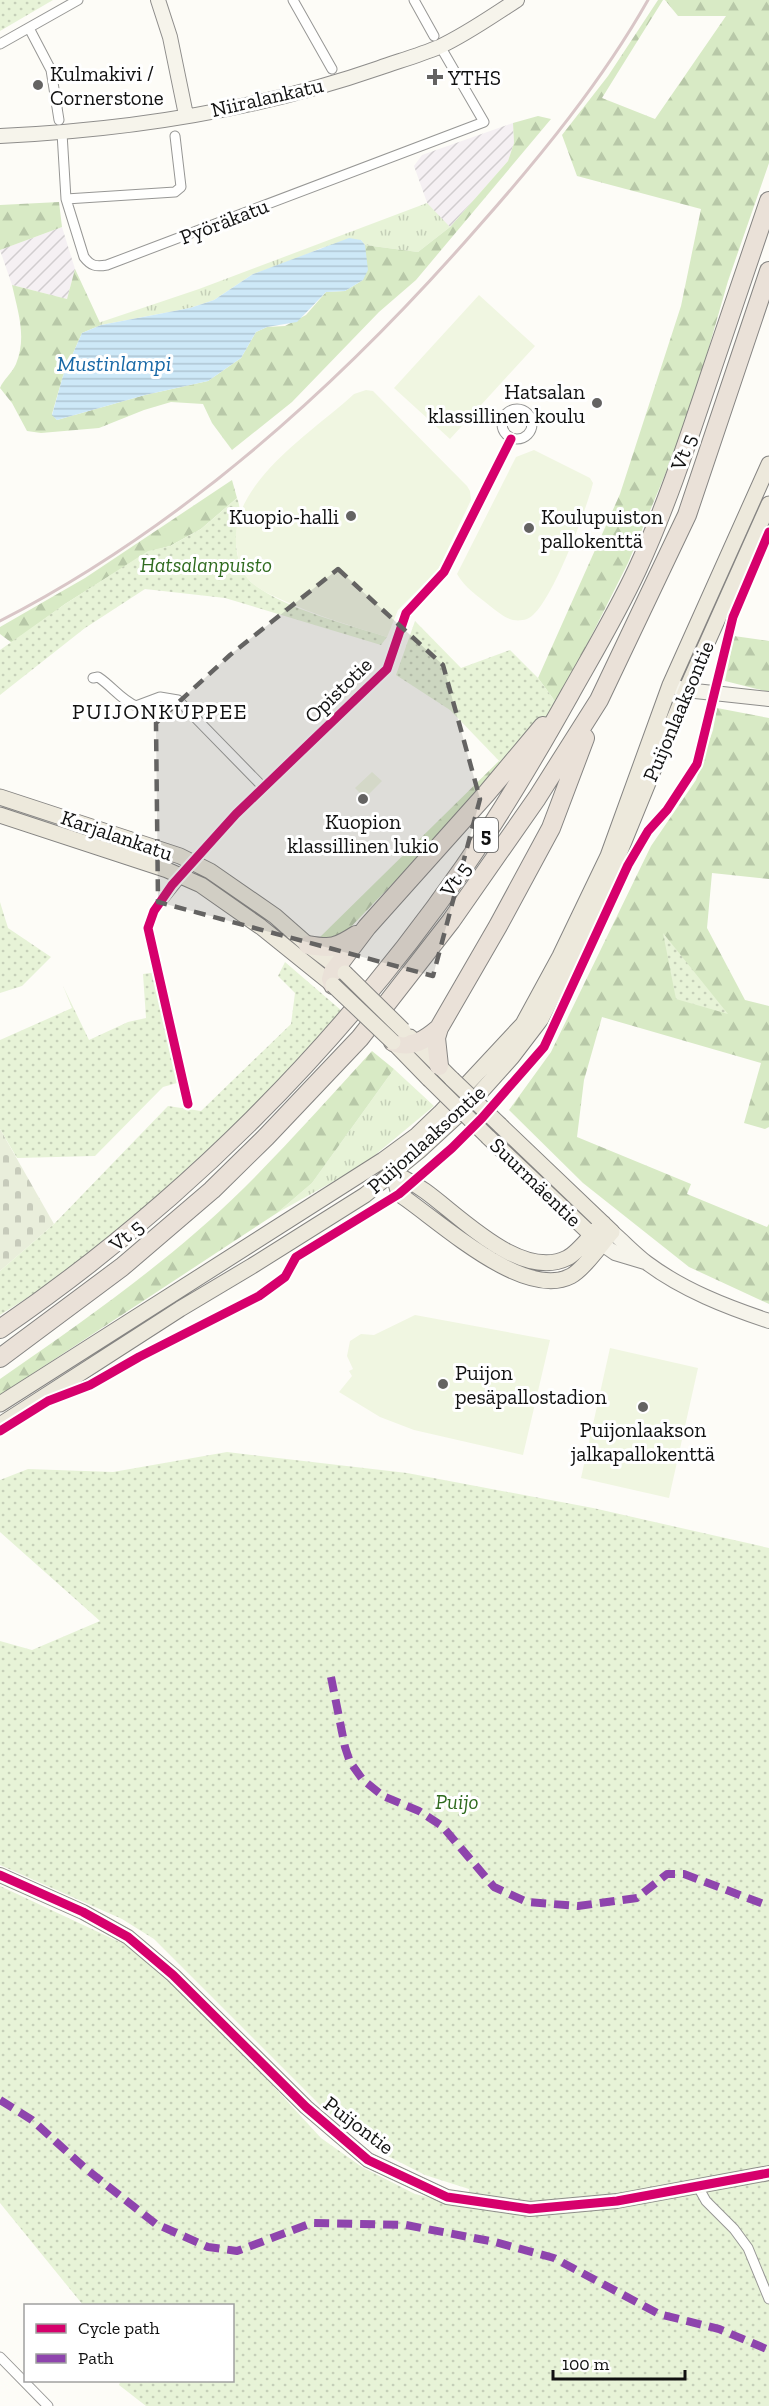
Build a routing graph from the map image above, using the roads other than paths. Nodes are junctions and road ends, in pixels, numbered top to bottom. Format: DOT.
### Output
graph roads {
  1 [pos="78,0"];
  2 [pos="159,0"];
  3 [pos="293,0"];
  4 [pos="414,0"];
  5 [pos="518,0"];
  6 [pos="29,28"];
  7 [pos="437,41"];
  8 [pos="0,44"];
  9 [pos="332,69"];
  10 [pos="186,115"];
  11 [pos="61,126"];
  12 [pos="0,136"];
  13 [pos="175,136"];
  14 [pos="66,199"];
  15 [pos="769,201"];
  16 [pos="769,271"];
  17 [pos="511,439"];
  18 [pos="769,464"];
  19 [pos="769,504"];
  20 [pos="93,678"];
  21 [pos="670,684"];
  22 [pos="686,690"];
  23 [pos="571,692"];
  24 [pos="769,699"];
  25 [pos="598,700"];
  26 [pos="263,787"];
  27 [pos="0,797"];
  28 [pos="0,815"];
  29 [pos="192,863"];
  30 [pos="181,876"];
  31 [pos="367,927"];
  32 [pos="308,945"];
  33 [pos="338,975"];
  34 [pos="439,1028"];
  35 [pos="398,1036"];
  36 [pos="417,1044"];
  37 [pos="434,1073"];
  38 [pos="188,1104"];
  39 [pos="419,1151"];
  40 [pos="389,1167"];
  41 [pos="426,1191"];
  42 [pos="399,1194"];
  43 [pos="365,1195"];
  44 [pos="602,1233"];
  45 [pos="769,1321"];
  46 [pos="0,1329"];
  47 [pos="0,1358"];
  48 [pos="0,1404"];
  49 [pos="0,1425"];
  50 [pos="0,1875"];
  51 [pos="769,2173"];
  52 [pos="697,2185"];
  53 [pos="769,2300"];
  54 [pos="0,2357"];
  55 [pos="24,2382"];
  56 [pos="24,2382"];
  57 [pos="48,2406"];
  1 -- 6 [label="street"];
  2 -- 10 [label="street"];
  3 -- 9 [label="street"];
  4 -- 7 [label="street"];
  5 -- 7 [label="street, Niiralankatu"];
  6 -- 8 [label="street"];
  6 -- 11 [label="street, Pyöräkatu"];
  7 -- 10 [label="street, Niiralankatu"];
  7 -- 14 [label="street, Pyöräkatu"];
  10 -- 11 [label="street, Niiralankatu"];
  11 -- 12 [label="street, Niiralankatu"];
  11 -- 14 [label="street, Pyöräkatu"];
  13 -- 14 [label="street"];
  15 -- 23 [label="highway, Vt 5 / 5"];
  16 -- 25 [label="highway, Vt 5 / 5"];
  17 -- 26 [label="street, Opistotie"];
  18 -- 21 [label="main road, Puijonlaaksontie"];
  19 -- 22 [label="main road, Puijonlaaksontie"];
  20 -- 26 [label="street"];
  21 -- 22 [label="street"];
  21 -- 40 [label="main road, Puijonlaaksontie"];
  22 -- 24 [label="street"];
  22 -- 39 [label="main road, Puijonlaaksontie"];
  23 -- 31 [label="highway"];
  23 -- 46 [label="highway, Vt 5 / 5"];
  25 -- 34 [label="highway"];
  25 -- 47 [label="highway, Vt 5 / 5"];
  26 -- 29 [label="street, Opistotie"];
  27 -- 29 [label="main road, Karjalankatu"];
  28 -- 30 [label="main road, Karjalankatu"];
  29 -- 30 [label="street, Opistotie"];
  29 -- 32 [label="main road, Karjalankatu"];
  30 -- 33 [label="main road, Karjalankatu"];
  30 -- 38 [label="street, Opistotie"];
  31 -- 32 [label="highway"];
  31 -- 33 [label="highway"];
  32 -- 33 [label="main road, Karjalankatu"];
  33 -- 35 [label="main road, Suurmäentie, bridge"];
  34 -- 36 [label="highway"];
  34 -- 37 [label="highway"];
  35 -- 36 [label="highway"];
  35 -- 37 [label="main road, Suurmäentie"];
  36 -- 37 [label="main road, Suurmäentie"];
  37 -- 44 [label="main road, Suurmäentie, bridge"];
  37 -- 44 [label="main road, Suurmäentie, bridge"];
  39 -- 40 [label="main road, Puijonlaaksontie"];
  39 -- 41 [label="main road"];
  40 -- 41 [label="main road"];
  40 -- 42 [label="main road"];
  40 -- 43 [label="main road, Puijonlaaksontie"];
  40 -- 48 [label="main road, Puijonlaaksontie"];
  41 -- 44 [label="main road"];
  42 -- 43 [label="main road"];
  42 -- 44 [label="main road"];
  43 -- 49 [label="main road, Puijonlaaksontie"];
  44 -- 45 [label="street, Suurmäentie"];
  50 -- 52 [label="street, Puijontie"];
  51 -- 52 [label="street, Puijontie"];
  52 -- 53 [label="street"];
  54 -- 56 [label="street"];
  55 -- 57 [label="street"];
}
